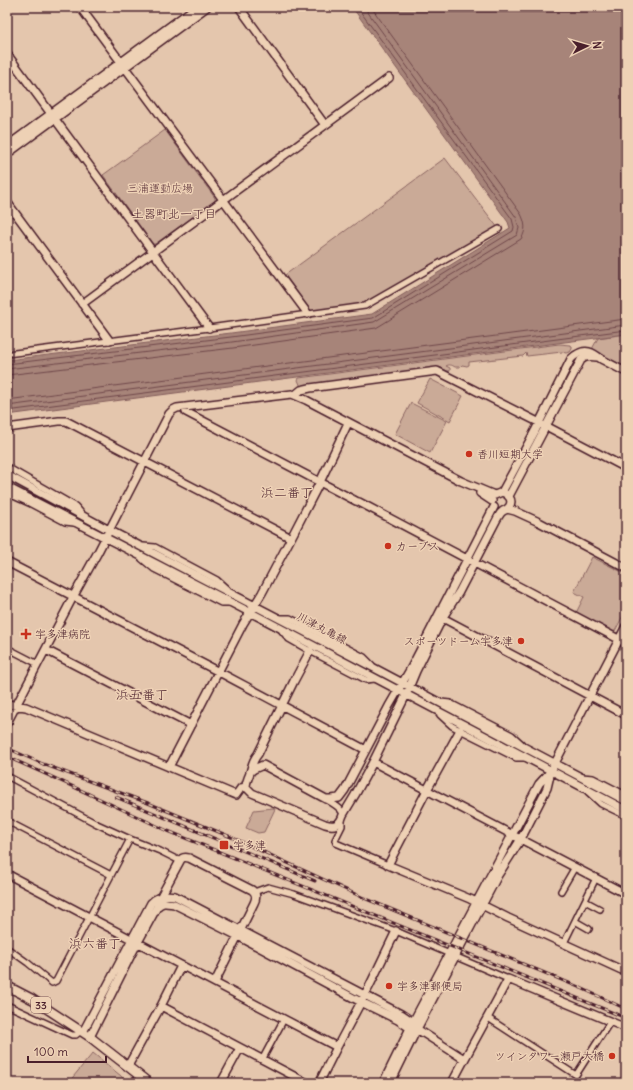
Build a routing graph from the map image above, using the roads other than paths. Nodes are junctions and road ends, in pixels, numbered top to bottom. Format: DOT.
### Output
graph roads {
  1 [pos="80,7"];
  2 [pos="196,7"];
  3 [pos="207,7"];
  4 [pos="238,7"];
  5 [pos="7,54"];
  6 [pos="123,65"];
  7 [pos="389,78"];
  8 [pos="52,116"];
  9 [pos="325,125"];
  10 [pos="7,146"];
  11 [pos="7,154"];
  12 [pos="223,200"];
  13 [pos="7,202"];
  14 [pos="499,229"];
  15 [pos="152,252"];
  16 [pos="82,304"];
  17 [pos="308,314"];
  18 [pos="209,328"];
  19 [pos="109,340"];
  20 [pos="7,354"];
  21 [pos="599,358"];
  22 [pos="571,359"];
  23 [pos="579,363"];
  24 [pos="626,372"];
  25 [pos="294,395"];
  26 [pos="185,407"];
  27 [pos="348,423"];
  28 [pos="543,425"];
  29 [pos="7,428"];
  30 [pos="144,463"];
  31 [pos="7,467"];
  32 [pos="626,468"];
  33 [pos="7,474"];
  34 [pos="320,482"];
  35 [pos="7,487"];
  36 [pos="7,493"];
  37 [pos="496,499"];
  38 [pos="507,505"];
  39 [pos="84,516"];
  40 [pos="81,525"];
  41 [pos="109,530"];
  42 [pos="105,538"];
  43 [pos="291,538"];
  44 [pos="7,562"];
  45 [pos="471,562"];
  46 [pos="626,568"];
  47 [pos="73,597"];
  48 [pos="255,605"];
  49 [pos="250,613"];
  50 [pos="441,616"];
  51 [pos="626,626"];
  52 [pos="279,628"];
  53 [pos="623,641"];
  54 [pos="7,648"];
  55 [pos="46,650"];
  56 [pos="310,651"];
  57 [pos="38,664"];
  58 [pos="218,672"];
  59 [pos="375,679"];
  60 [pos="402,682"];
  61 [pos="409,687"];
  62 [pos="398,690"];
  63 [pos="406,695"];
  64 [pos="590,696"];
  65 [pos="7,704"];
  66 [pos="16,706"];
  67 [pos="282,706"];
  68 [pos="438,712"];
  69 [pos="626,715"];
  70 [pos="7,723"];
  71 [pos="191,726"];
  72 [pos="460,730"];
  73 [pos="366,750"];
  74 [pos="258,754"];
  75 [pos="527,758"];
  76 [pos="373,762"];
  77 [pos="555,764"];
  78 [pos="263,765"];
  79 [pos="169,767"];
  80 [pos="551,771"];
  81 [pos="250,772"];
  82 [pos="7,776"];
  83 [pos="579,777"];
  84 [pos="246,787"];
  85 [pos="583,788"];
  86 [pos="427,790"];
  87 [pos="626,795"];
  88 [pos="326,799"];
  89 [pos="626,801"];
  90 [pos="626,810"];
  91 [pos="343,816"];
  92 [pos="626,816"];
  93 [pos="7,820"];
  94 [pos="512,834"];
  95 [pos="130,839"];
  96 [pos="520,839"];
  97 [pos="180,861"];
  98 [pos="388,865"];
  99 [pos="574,867"];
  100 [pos="7,874"];
  101 [pos="111,875"];
  102 [pos="596,878"];
  103 [pos="561,891"];
  104 [pos="254,892"];
  105 [pos="626,894"];
  106 [pos="161,900"];
  107 [pos="585,901"];
  108 [pos="480,904"];
  109 [pos="600,909"];
  110 [pos="89,918"];
  111 [pos="575,921"];
  112 [pos="589,928"];
  113 [pos="396,931"];
  114 [pos="239,933"];
  115 [pos="135,941"];
  116 [pos="564,943"];
  117 [pos="7,948"];
  118 [pos="452,955"];
  119 [pos="181,966"];
  120 [pos="626,972"];
  121 [pos="508,979"];
  122 [pos="215,982"];
  123 [pos="7,986"];
  124 [pos="363,999"];
  125 [pos="7,1005"];
  126 [pos="161,1006"];
  127 [pos="488,1018"];
  128 [pos="284,1019"];
  129 [pos="610,1022"];
  130 [pos="413,1026"];
  131 [pos="626,1028"];
  132 [pos="82,1031"];
  133 [pos="90,1036"];
  134 [pos="337,1047"];
  135 [pos="240,1048"];
  136 [pos="464,1059"];
  137 [pos="262,1060"];
  138 [pos="128,1066"];
  139 [pos="386,1075"];
  140 [pos="391,1081"];
  141 [pos="148,1083"];
  142 [pos="221,1083"];
  143 [pos="307,1083"];
  144 [pos="319,1083"];
  145 [pos="378,1083"];
  146 [pos="382,1083"];
  147 [pos="452,1083"];
  1 -- 6 [label="street"];
  2 -- 6 [label="street"];
  3 -- 6 [label="street"];
  4 -- 9 [label="street"];
  5 -- 8 [label="street"];
  6 -- 8 [label="street"];
  6 -- 12 [label="street"];
  7 -- 9 [label="street"];
  8 -- 10 [label="street"];
  8 -- 11 [label="street"];
  8 -- 15 [label="street"];
  9 -- 12 [label="street"];
  12 -- 15 [label="street"];
  12 -- 17 [label="street"];
  13 -- 16 [label="street"];
  14 -- 17 [label="street"];
  15 -- 16 [label="street"];
  15 -- 18 [label="street"];
  16 -- 19 [label="street"];
  17 -- 18 [label="street"];
  18 -- 19 [label="street"];
  19 -- 20 [label="street"];
  21 -- 22 [label="street"];
  21 -- 23 [label="street"];
  21 -- 24 [label="street"];
  22 -- 23 [label="street"];
  22 -- 28 [label="street"];
  23 -- 28 [label="street"];
  25 -- 26 [label="street"];
  25 -- 27 [label="street"];
  25 -- 28 [label="street"];
  26 -- 30 [label="street"];
  26 -- 34 [label="street"];
  27 -- 34 [label="street"];
  27 -- 37 [label="street"];
  28 -- 32 [label="street"];
  28 -- 37 [label="street"];
  28 -- 38 [label="street"];
  29 -- 30 [label="street"];
  30 -- 41 [label="street"];
  30 -- 43 [label="street"];
  31 -- 39 [label="street"];
  33 -- 39 [label="street, 川津丸亀線"];
  34 -- 43 [label="street"];
  34 -- 45 [label="street"];
  35 -- 40 [label="street, 川津丸亀線"];
  36 -- 40 [label="street"];
  37 -- 38 [label="street"];
  37 -- 38 [label="street"];
  37 -- 45 [label="street"];
  38 -- 45 [label="street"];
  38 -- 46 [label="street"];
  39 -- 41 [label="street, 川津丸亀線"];
  40 -- 42 [label="street, 川津丸亀線"];
  41 -- 42 [label="street"];
  41 -- 48 [label="street, 川津丸亀線"];
  42 -- 47 [label="street"];
  42 -- 49 [label="street, 川津丸亀線"];
  43 -- 48 [label="street"];
  44 -- 47 [label="street"];
  45 -- 50 [label="street"];
  45 -- 53 [label="street"];
  47 -- 55 [label="street"];
  47 -- 58 [label="street"];
  48 -- 49 [label="street"];
  48 -- 60 [label="street, 川津丸亀線"];
  49 -- 52 [label="street, 川津丸亀線"];
  49 -- 58 [label="street"];
  50 -- 60 [label="street"];
  50 -- 61 [label="street"];
  50 -- 64 [label="street"];
  51 -- 53 [label="street"];
  52 -- 56 [label="street"];
  52 -- 59 [label="street, 川津丸亀線"];
  53 -- 64 [label="street"];
  54 -- 57 [label="street"];
  55 -- 57 [label="street"];
  55 -- 71 [label="street"];
  56 -- 59 [label="street"];
  56 -- 67 [label="street"];
  57 -- 66 [label="street"];
  58 -- 67 [label="street"];
  58 -- 71 [label="street"];
  59 -- 62 [label="street, 川津丸亀線"];
  60 -- 61 [label="street, 川津丸亀線"];
  60 -- 62 [label="street"];
  61 -- 63 [label="street"];
  61 -- 77 [label="street, 川津丸亀線"];
  62 -- 63 [label="street, 川津丸亀線"];
  62 -- 73 [label="street"];
  63 -- 68 [label="street, 川津丸亀線"];
  63 -- 76 [label="street"];
  64 -- 69 [label="street"];
  64 -- 77 [label="street"];
  65 -- 66 [label="street"];
  66 -- 70 [label="street"];
  66 -- 79 [label="street"];
  67 -- 73 [label="street"];
  67 -- 74 [label="street"];
  68 -- 72 [label="street"];
  68 -- 75 [label="street, 川津丸亀線"];
  71 -- 79 [label="street"];
  72 -- 75 [label="street"];
  72 -- 86 [label="street"];
  73 -- 88 [label="street"];
  74 -- 78 [label="street"];
  74 -- 81 [label="street"];
  75 -- 80 [label="street, 川津丸亀線"];
  76 -- 86 [label="street"];
  76 -- 91 [label="street"];
  77 -- 80 [label="street"];
  77 -- 83 [label="street, 川津丸亀線"];
  78 -- 81 [label="street"];
  78 -- 88 [label="street"];
  79 -- 84 [label="street"];
  80 -- 85 [label="street, 川津丸亀線"];
  80 -- 94 [label="street"];
  80 -- 96 [label="street"];
  81 -- 84 [label="street"];
  82 -- 95 [label="street"];
  83 -- 87 [label="street"];
  83 -- 89 [label="street, 川津丸亀線"];
  84 -- 91 [label="street"];
  85 -- 90 [label="street, 川津丸亀線"];
  85 -- 92 [label="street"];
  86 -- 94 [label="street"];
  86 -- 98 [label="street"];
  88 -- 91 [label="street"];
  91 -- 98 [label="street"];
  93 -- 101 [label="street"];
  94 -- 96 [label="street"];
  94 -- 108 [label="street"];
  95 -- 97 [label="street"];
  95 -- 101 [label="street"];
  96 -- 99 [label="street"];
  96 -- 108 [label="street"];
  97 -- 104 [label="street"];
  97 -- 106 [label="street"];
  98 -- 108 [label="street"];
  99 -- 102 [label="street"];
  99 -- 103 [label="street"];
  100 -- 110 [label="street"];
  101 -- 110 [label="street"];
  102 -- 105 [label="street"];
  102 -- 107 [label="street"];
  104 -- 113 [label="street"];
  104 -- 114 [label="street"];
  106 -- 114 [label="street"];
  106 -- 115 [label="street"];
  107 -- 109 [label="street"];
  107 -- 111 [label="street"];
  108 -- 116 [label="street"];
  108 -- 118 [label="street"];
  110 -- 115 [label="street"];
  110 -- 117 [label="street"];
  111 -- 112 [label="street"];
  111 -- 116 [label="street"];
  113 -- 118 [label="street"];
  113 -- 124 [label="street"];
  114 -- 122 [label="street"];
  114 -- 124 [label="street"];
  115 -- 119 [label="street"];
  115 -- 132 [label="street"];
  115 -- 133 [label="street"];
  116 -- 120 [label="street"];
  118 -- 121 [label="street"];
  118 -- 130 [label="street"];
  119 -- 122 [label="street"];
  119 -- 126 [label="street"];
  121 -- 127 [label="street"];
  121 -- 129 [label="street"];
  122 -- 128 [label="street"];
  123 -- 132 [label="main road, 33"];
  124 -- 130 [label="street"];
  124 -- 134 [label="street"];
  125 -- 132 [label="street"];
  126 -- 135 [label="street"];
  126 -- 138 [label="street"];
  127 -- 129 [label="street"];
  127 -- 136 [label="street"];
  128 -- 134 [label="street"];
  128 -- 137 [label="street"];
  129 -- 131 [label="street"];
  130 -- 136 [label="street"];
  130 -- 139 [label="street"];
  130 -- 140 [label="street"];
  132 -- 133 [label="main road, 33"];
  133 -- 138 [label="main road, 33"];
  134 -- 144 [label="street"];
  135 -- 137 [label="street"];
  135 -- 142 [label="street"];
  136 -- 147 [label="street"];
  137 -- 143 [label="street"];
  138 -- 141 [label="main road, 33"];
  139 -- 145 [label="street"];
  139 -- 146 [label="street"];
}
